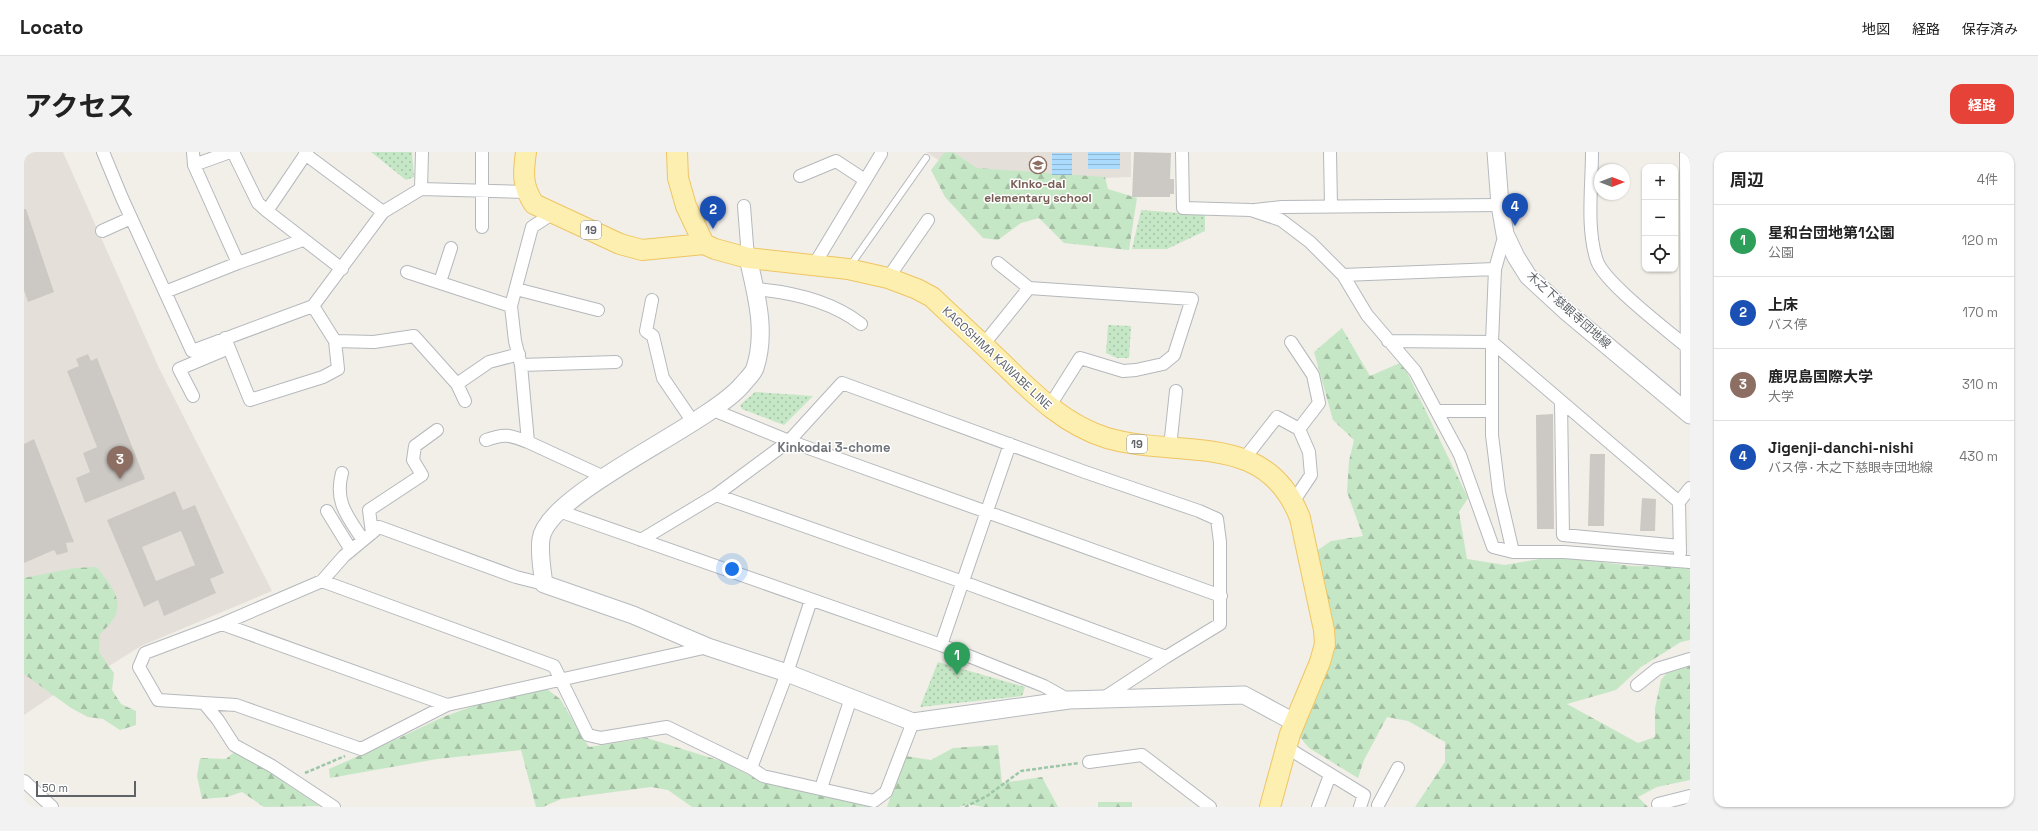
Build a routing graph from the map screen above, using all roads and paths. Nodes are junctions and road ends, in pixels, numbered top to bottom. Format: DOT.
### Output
graph roads {
  1 [pos="103,152"];
  2 [pos="193,152"];
  3 [pos="232,152"];
  4 [pos="422,152"];
  5 [pos="482,152"];
  6 [pos="526,152"];
  7 [pos="677,152"];
  8 [pos="1182,152"];
  9 [pos="1330,152"];
  10 [pos="1496,152"];
  11 [pos="1592,152"];
  12 [pos="1686,152"];
  13 [pos="306,153"];
  14 [pos="880,154"];
  15 [pos="926,158"];
  16 [pos="194,165"];
  17 [pos="800,176"];
  18 [pos="865,180"];
  19 [pos="421,189"];
  20 [pos="482,190"];
  21 [pos="526,192"];
  22 [pos="1500,205"];
  23 [pos="744,206"];
  24 [pos="1331,206"];
  25 [pos="1688,206"];
  26 [pos="1251,210"];
  27 [pos="267,211"];
  28 [pos="383,212"];
  29 [pos="552,214"];
  30 [pos="131,218"];
  31 [pos="928,220"];
  32 [pos="482,227"];
  33 [pos="102,231"];
  34 [pos="1505,234"];
  35 [pos="303,240"];
  36 [pos="704,244"];
  37 [pos="451,248"];
  38 [pos="748,258"];
  39 [pos="238,263"];
  40 [pos="998,263"];
  41 [pos="814,265"];
  42 [pos="848,268"];
  43 [pos="342,269"];
  44 [pos="1495,270"];
  45 [pos="407,272"];
  46 [pos="1343,275"];
  47 [pos="1688,276"];
  48 [pos="888,278"];
  49 [pos="440,282"];
  50 [pos="1029,288"];
  51 [pos="516,289"];
  52 [pos="755,289"];
  53 [pos="165,292"];
  54 [pos="652,300"];
  55 [pos="313,306"];
  56 [pos="512,306"];
  57 [pos="598,310"];
  58 [pos="861,324"];
  59 [pos="335,341"];
  60 [pos="1388,341"];
  61 [pos="1291,342"];
  62 [pos="1492,342"];
  63 [pos="227,343"];
  64 [pos="1688,344"];
  65 [pos="983,345"];
  66 [pos="520,360"];
  67 [pos="616,362"];
  68 [pos="457,384"];
  69 [pos="1176,391"];
  70 [pos="193,396"];
  71 [pos="465,401"];
  72 [pos="1562,402"];
  73 [pos="1049,407"];
  74 [pos="713,410"];
  75 [pos="1437,411"];
  76 [pos="1492,411"];
  77 [pos="1689,413"];
  78 [pos="693,422"];
  79 [pos="1299,429"];
  80 [pos="438,430"];
  81 [pos="486,440"];
  82 [pos="789,441"];
  83 [pos="528,442"];
  84 [pos="1010,444"];
  85 [pos="1170,448"];
  86 [pos="1244,459"];
  87 [pos="342,473"];
  88 [pos="604,477"];
  89 [pos="1690,488"];
  90 [pos="716,495"];
  91 [pos="1293,502"];
  92 [pos="1679,502"];
  93 [pos="327,511"];
  94 [pos="559,511"];
  95 [pos="988,512"];
  96 [pos="367,536"];
  97 [pos="641,540"];
  98 [pos="1680,546"];
  99 [pos="351,550"];
  100 [pos="1512,552"];
  101 [pos="1685,562"];
  102 [pos="322,582"];
  103 [pos="963,582"];
  104 [pos="544,584"];
  105 [pos="1220,596"];
  106 [pos="810,600"];
  107 [pos="222,624"];
  108 [pos="941,645"];
  109 [pos="708,647"];
  110 [pos="1166,657"];
  111 [pos="1690,659"];
  112 [pos="787,673"];
  113 [pos="563,681"];
  114 [pos="1637,685"];
  115 [pos="852,698"];
  116 [pos="1102,699"];
  117 [pos="1069,700"];
  118 [pos="204,703"];
  119 [pos="447,705"];
  120 [pos="913,722"];
  121 [pos="1294,722"];
  122 [pos="1286,747"];
  123 [pos="362,749"];
  124 [pos="1089,762"];
  125 [pos="751,768"];
  126 [pos="1398,768"];
  127 [pos="1330,775"];
  128 [pos="292,779"];
  129 [pos="24,782"];
  130 [pos="821,788"];
  131 [pos="1364,795"];
  132 [pos="1690,796"];
  133 [pos="1658,804"];
  134 [pos="1380,806"];
  135 [pos="52,807"];
  136 [pos="334,807"];
  137 [pos="965,807"];
  138 [pos="1210,807"];
  139 [pos="1270,807"];
  140 [pos="1318,807"];
  141 [pos="1360,807"];
  1 -- 30 [label="street"];
  2 -- 16 [label="street"];
  3 -- 16 [label="street"];
  3 -- 27 [label="street"];
  4 -- 19 [label="street"];
  5 -- 20 [label="street"];
  6 -- 21 [label="main road"];
  7 -- 36 [label="main road"];
  8 -- 26 [label="street"];
  9 -- 24 [label="street"];
  10 -- 22 [label="street, 木之下慈眼寺団地線"];
  11 -- 64 [label="street"];
  12 -- 25 [label="street"];
  13 -- 27 [label="street"];
  13 -- 28 [label="street"];
  14 -- 18 [label="street"];
  15 -- 42 [label="lane"];
  16 -- 39 [label="street"];
  17 -- 18 [label="street"];
  18 -- 41 [label="street"];
  19 -- 20 [label="street"];
  19 -- 28 [label="street"];
  20 -- 21 [label="street"];
  20 -- 32 [label="street"];
  21 -- 29 [label="main road, KAGOSHIMA KAWABE LINE / 19"];
  22 -- 24 [label="street"];
  22 -- 34 [label="street, 木之下慈眼寺団地線"];
  23 -- 38 [label="street"];
  24 -- 26 [label="street"];
  25 -- 47 [label="street"];
  26 -- 46 [label="street"];
  27 -- 35 [label="street"];
  28 -- 43 [label="street"];
  29 -- 36 [label="main road, KAGOSHIMA KAWABE LINE / 19"];
  29 -- 51 [label="street"];
  30 -- 33 [label="street"];
  30 -- 53 [label="street"];
  31 -- 48 [label="street"];
  34 -- 44 [label="street"];
  34 -- 77 [label="street, 木之下慈眼寺団地線"];
  35 -- 39 [label="street"];
  35 -- 43 [label="street"];
  36 -- 38 [label="main road, KAGOSHIMA KAWABE LINE / 19"];
  37 -- 49 [label="street"];
  38 -- 41 [label="main road, KAGOSHIMA KAWABE LINE / 19"];
  38 -- 52 [label="street"];
  39 -- 53 [label="street"];
  40 -- 50 [label="street"];
  41 -- 42 [label="main road, KAGOSHIMA KAWABE LINE / 19"];
  42 -- 48 [label="main road, KAGOSHIMA KAWABE LINE / 19"];
  43 -- 55 [label="street"];
  44 -- 46 [label="street"];
  44 -- 62 [label="street"];
  45 -- 49 [label="street"];
  46 -- 60 [label="street"];
  47 -- 64 [label="street"];
  48 -- 65 [label="main road, KAGOSHIMA KAWABE LINE / 19"];
  49 -- 56 [label="street"];
  50 -- 65 [label="street"];
  50 -- 73 [label="street"];
  51 -- 56 [label="street"];
  51 -- 57 [label="street"];
  52 -- 58 [label="street"];
  52 -- 74 [label="street"];
  53 -- 63 [label="street"];
  54 -- 78 [label="street"];
  55 -- 59 [label="street"];
  55 -- 63 [label="street"];
  56 -- 66 [label="street"];
  59 -- 63 [label="street"];
  59 -- 68 [label="street"];
  60 -- 62 [label="street"];
  60 -- 75 [label="street"];
  61 -- 79 [label="street"];
  62 -- 72 [label="street"];
  62 -- 76 [label="street"];
  63 -- 70 [label="street"];
  64 -- 77 [label="street"];
  65 -- 73 [label="main road, KAGOSHIMA KAWABE LINE / 19"];
  66 -- 67 [label="street"];
  66 -- 68 [label="street"];
  66 -- 83 [label="street"];
  68 -- 71 [label="street"];
  69 -- 85 [label="street"];
  72 -- 92 [label="street"];
  72 -- 98 [label="street"];
  73 -- 85 [label="main road, KAGOSHIMA KAWABE LINE / 19"];
  74 -- 78 [label="street"];
  74 -- 82 [label="street"];
  75 -- 76 [label="street"];
  75 -- 100 [label="street"];
  76 -- 100 [label="street"];
  78 -- 88 [label="street"];
  79 -- 86 [label="street"];
  79 -- 91 [label="street"];
  80 -- 96 [label="street"];
  81 -- 83 [label="street"];
  82 -- 84 [label="street"];
  82 -- 90 [label="street"];
  82 -- 95 [label="street"];
  83 -- 88 [label="street"];
  84 -- 95 [label="street"];
  84 -- 105 [label="street"];
  85 -- 86 [label="main road, KAGOSHIMA KAWABE LINE / 19"];
  86 -- 91 [label="main road, KAGOSHIMA KAWABE LINE / 19"];
  87 -- 96 [label="street"];
  88 -- 94 [label="street"];
  89 -- 92 [label="street"];
  90 -- 97 [label="street"];
  90 -- 103 [label="street"];
  91 -- 121 [label="main road, KAGOSHIMA KAWABE LINE / 19"];
  92 -- 98 [label="street"];
  93 -- 99 [label="street"];
  94 -- 97 [label="street"];
  94 -- 104 [label="street"];
  95 -- 103 [label="street"];
  95 -- 105 [label="street"];
  96 -- 99 [label="street"];
  96 -- 104 [label="street"];
  97 -- 106 [label="street"];
  98 -- 101 [label="street"];
  99 -- 102 [label="street"];
  100 -- 101 [label="street"];
  102 -- 107 [label="street"];
  102 -- 113 [label="street"];
  103 -- 108 [label="street"];
  103 -- 110 [label="street"];
  104 -- 109 [label="street"];
  105 -- 110 [label="street"];
  106 -- 108 [label="street"];
  106 -- 112 [label="street"];
  107 -- 118 [label="street"];
  107 -- 119 [label="street"];
  108 -- 117 [label="street"];
  109 -- 112 [label="street"];
  109 -- 113 [label="street"];
  110 -- 116 [label="street"];
  111 -- 114 [label="street"];
  112 -- 115 [label="street"];
  112 -- 125 [label="street"];
  113 -- 119 [label="street"];
  113 -- 125 [label="street"];
  115 -- 120 [label="street"];
  115 -- 130 [label="street"];
  116 -- 117 [label="street"];
  116 -- 121 [label="street"];
  117 -- 120 [label="street"];
  118 -- 123 [label="street"];
  118 -- 128 [label="street"];
  119 -- 123 [label="street"];
  120 -- 130 [label="street"];
  121 -- 122 [label="main road, KAGOSHIMA KAWABE LINE / 19"];
  122 -- 127 [label="street"];
  122 -- 139 [label="main road, KAGOSHIMA KAWABE LINE / 19"];
  123 -- 128 [label="path"];
  124 -- 137 [label="path"];
  124 -- 138 [label="street"];
  125 -- 130 [label="street"];
  126 -- 134 [label="street"];
  127 -- 131 [label="street"];
  127 -- 140 [label="street"];
  128 -- 136 [label="street"];
  129 -- 135 [label="street"];
  131 -- 134 [label="street"];
  131 -- 141 [label="street"];
  132 -- 133 [label="street"];
}
